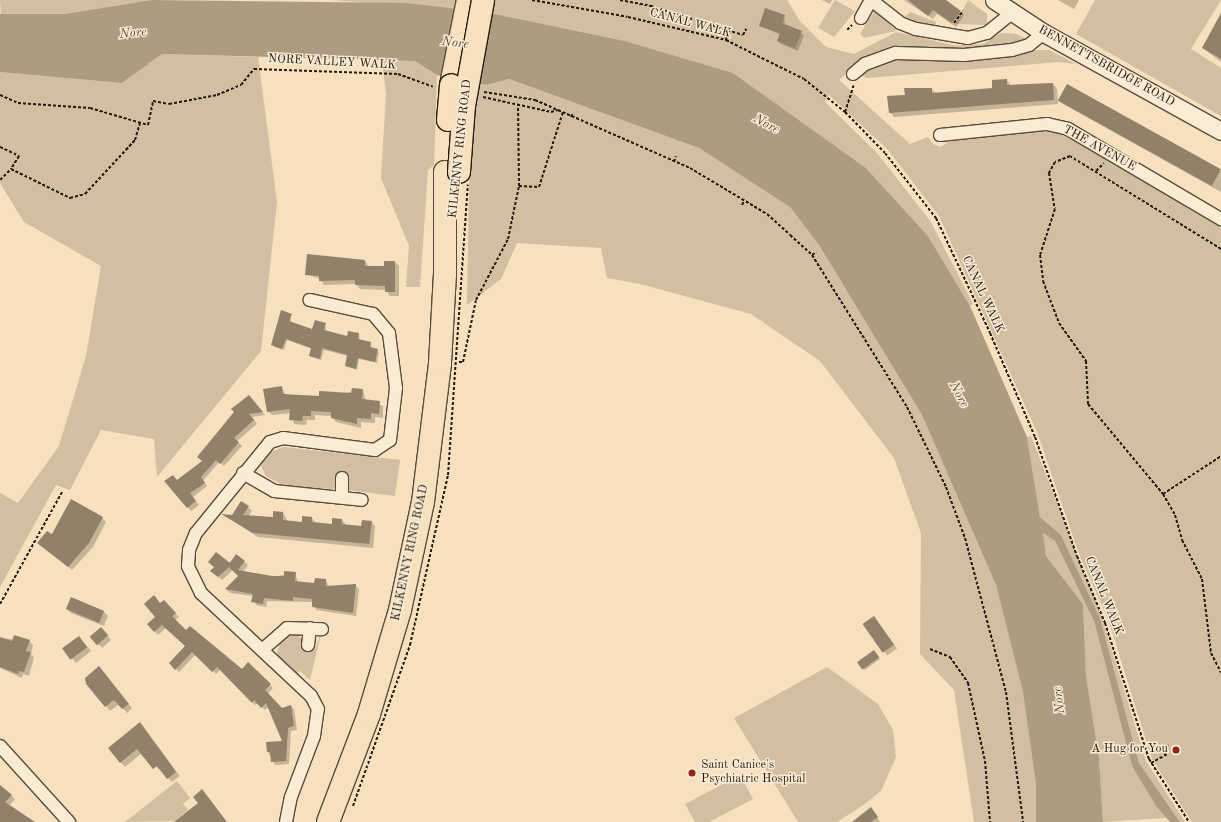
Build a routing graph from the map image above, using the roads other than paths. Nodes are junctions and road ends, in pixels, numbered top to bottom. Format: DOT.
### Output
graph roads {
  1 [pos="468,0"];
  2 [pos="483,0"];
  3 [pos="871,0"];
  4 [pos="994,0"];
  5 [pos="1012,13"];
  6 [pos="861,18"];
  7 [pos="1044,33"];
  8 [pos="853,74"];
  9 [pos="1221,131"];
  10 [pos="940,135"];
  11 [pos="457,176"];
  12 [pos="1221,219"];
  13 [pos="310,300"];
  14 [pos="243,473"];
  15 [pos="342,478"];
  16 [pos="342,496"];
  17 [pos="362,500"];
  18 [pos="308,645"];
  19 [pos="262,650"];
  20 [pos="0,746"];
  21 [pos="69,822"];
  22 [pos="286,822"];
  23 [pos="328,822"];
  1 -- 11 [label="highway, KILKENNY RING ROAD, bridge"];
  2 -- 11 [label="highway, KILKENNY RING ROAD, bridge"];
  3 -- 5 [label="street"];
  3 -- 6 [label="street"];
  4 -- 5 [label="main road, BENNETTSBRIDGE ROAD"];
  5 -- 7 [label="main road, BENNETTSBRIDGE ROAD"];
  7 -- 8 [label="street"];
  7 -- 9 [label="main road, BENNETTSBRIDGE ROAD"];
  10 -- 12 [label="street, THE AVENUE"];
  11 -- 23 [label="highway, KILKENNY RING ROAD"];
  13 -- 14 [label="street"];
  14 -- 16 [label="street"];
  14 -- 19 [label="street"];
  15 -- 16 [label="street"];
  16 -- 17 [label="street"];
  18 -- 19 [label="street"];
  19 -- 22 [label="street"];
  20 -- 21 [label="street"];
}
